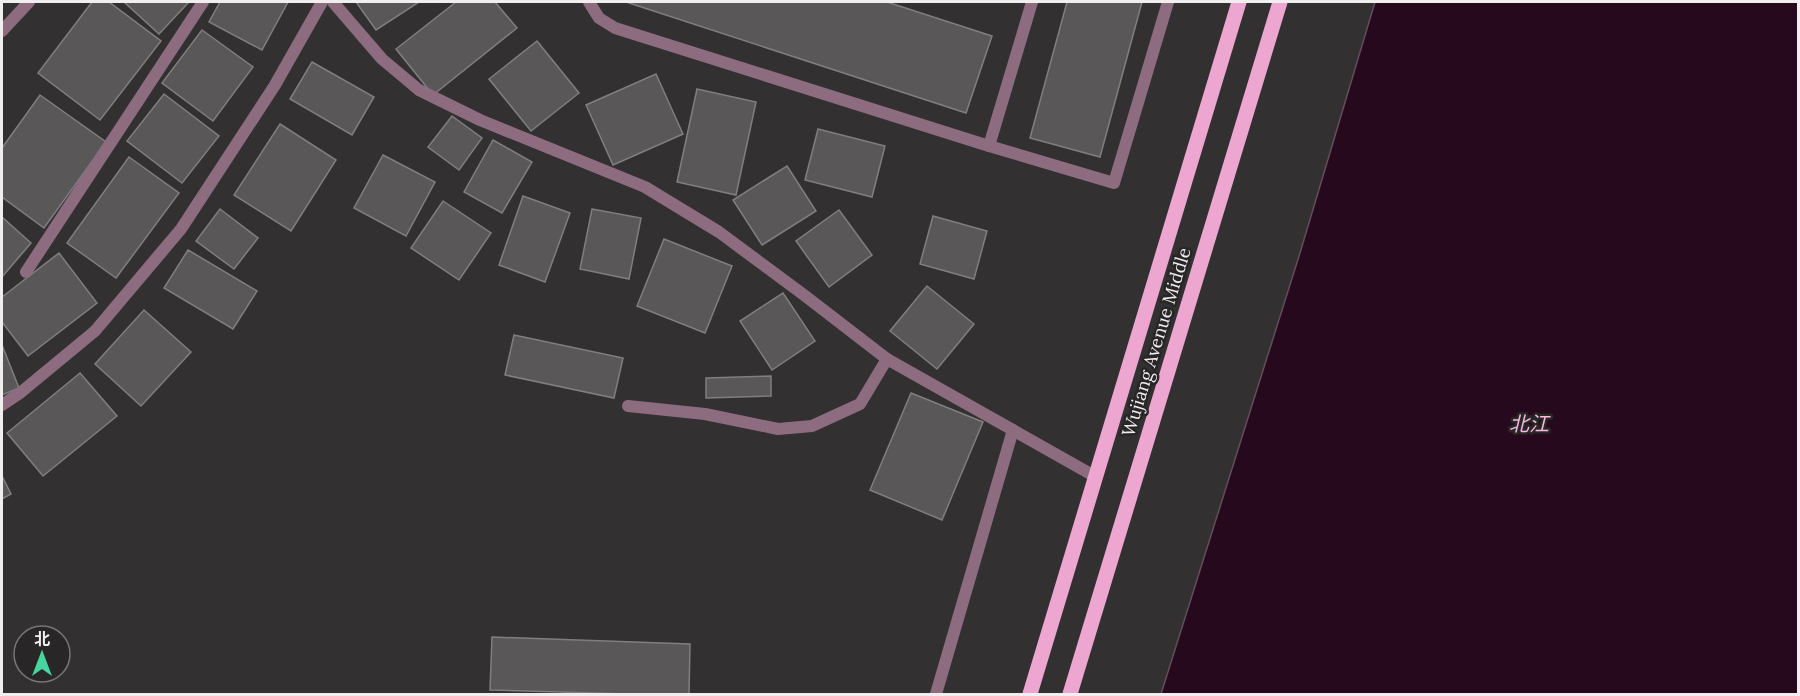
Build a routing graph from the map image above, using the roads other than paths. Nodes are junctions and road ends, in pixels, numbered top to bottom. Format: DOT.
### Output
graph roads {
  1 [pos="28,2"];
  2 [pos="203,2"];
  3 [pos="322,2"];
  4 [pos="333,2"];
  5 [pos="589,2"];
  6 [pos="1032,2"];
  7 [pos="1168,2"];
  8 [pos="1239,2"];
  9 [pos="1280,2"];
  10 [pos="2,32"];
  11 [pos="989,146"];
  12 [pos="26,272"];
  13 [pos="887,359"];
  14 [pos="2,405"];
  15 [pos="628,406"];
  16 [pos="1013,430"];
  17 [pos="1096,477"];
  18 [pos="936,694"];
  19 [pos="1030,694"];
  20 [pos="1070,694"];
  1 -- 10 [label="street"];
  2 -- 12 [label="street"];
  3 -- 14 [label="street"];
  4 -- 13 [label="street"];
  5 -- 11 [label="street"];
  6 -- 11 [label="street"];
  7 -- 11 [label="street"];
  8 -- 17 [label="main road, Wujiang Avenue Middle"];
  9 -- 20 [label="main road, Wujiang Avenue Middle"];
  13 -- 15 [label="street"];
  13 -- 16 [label="street"];
  16 -- 17 [label="street"];
  16 -- 18 [label="street"];
  17 -- 19 [label="main road, Wujiang Avenue Middle"];
}
